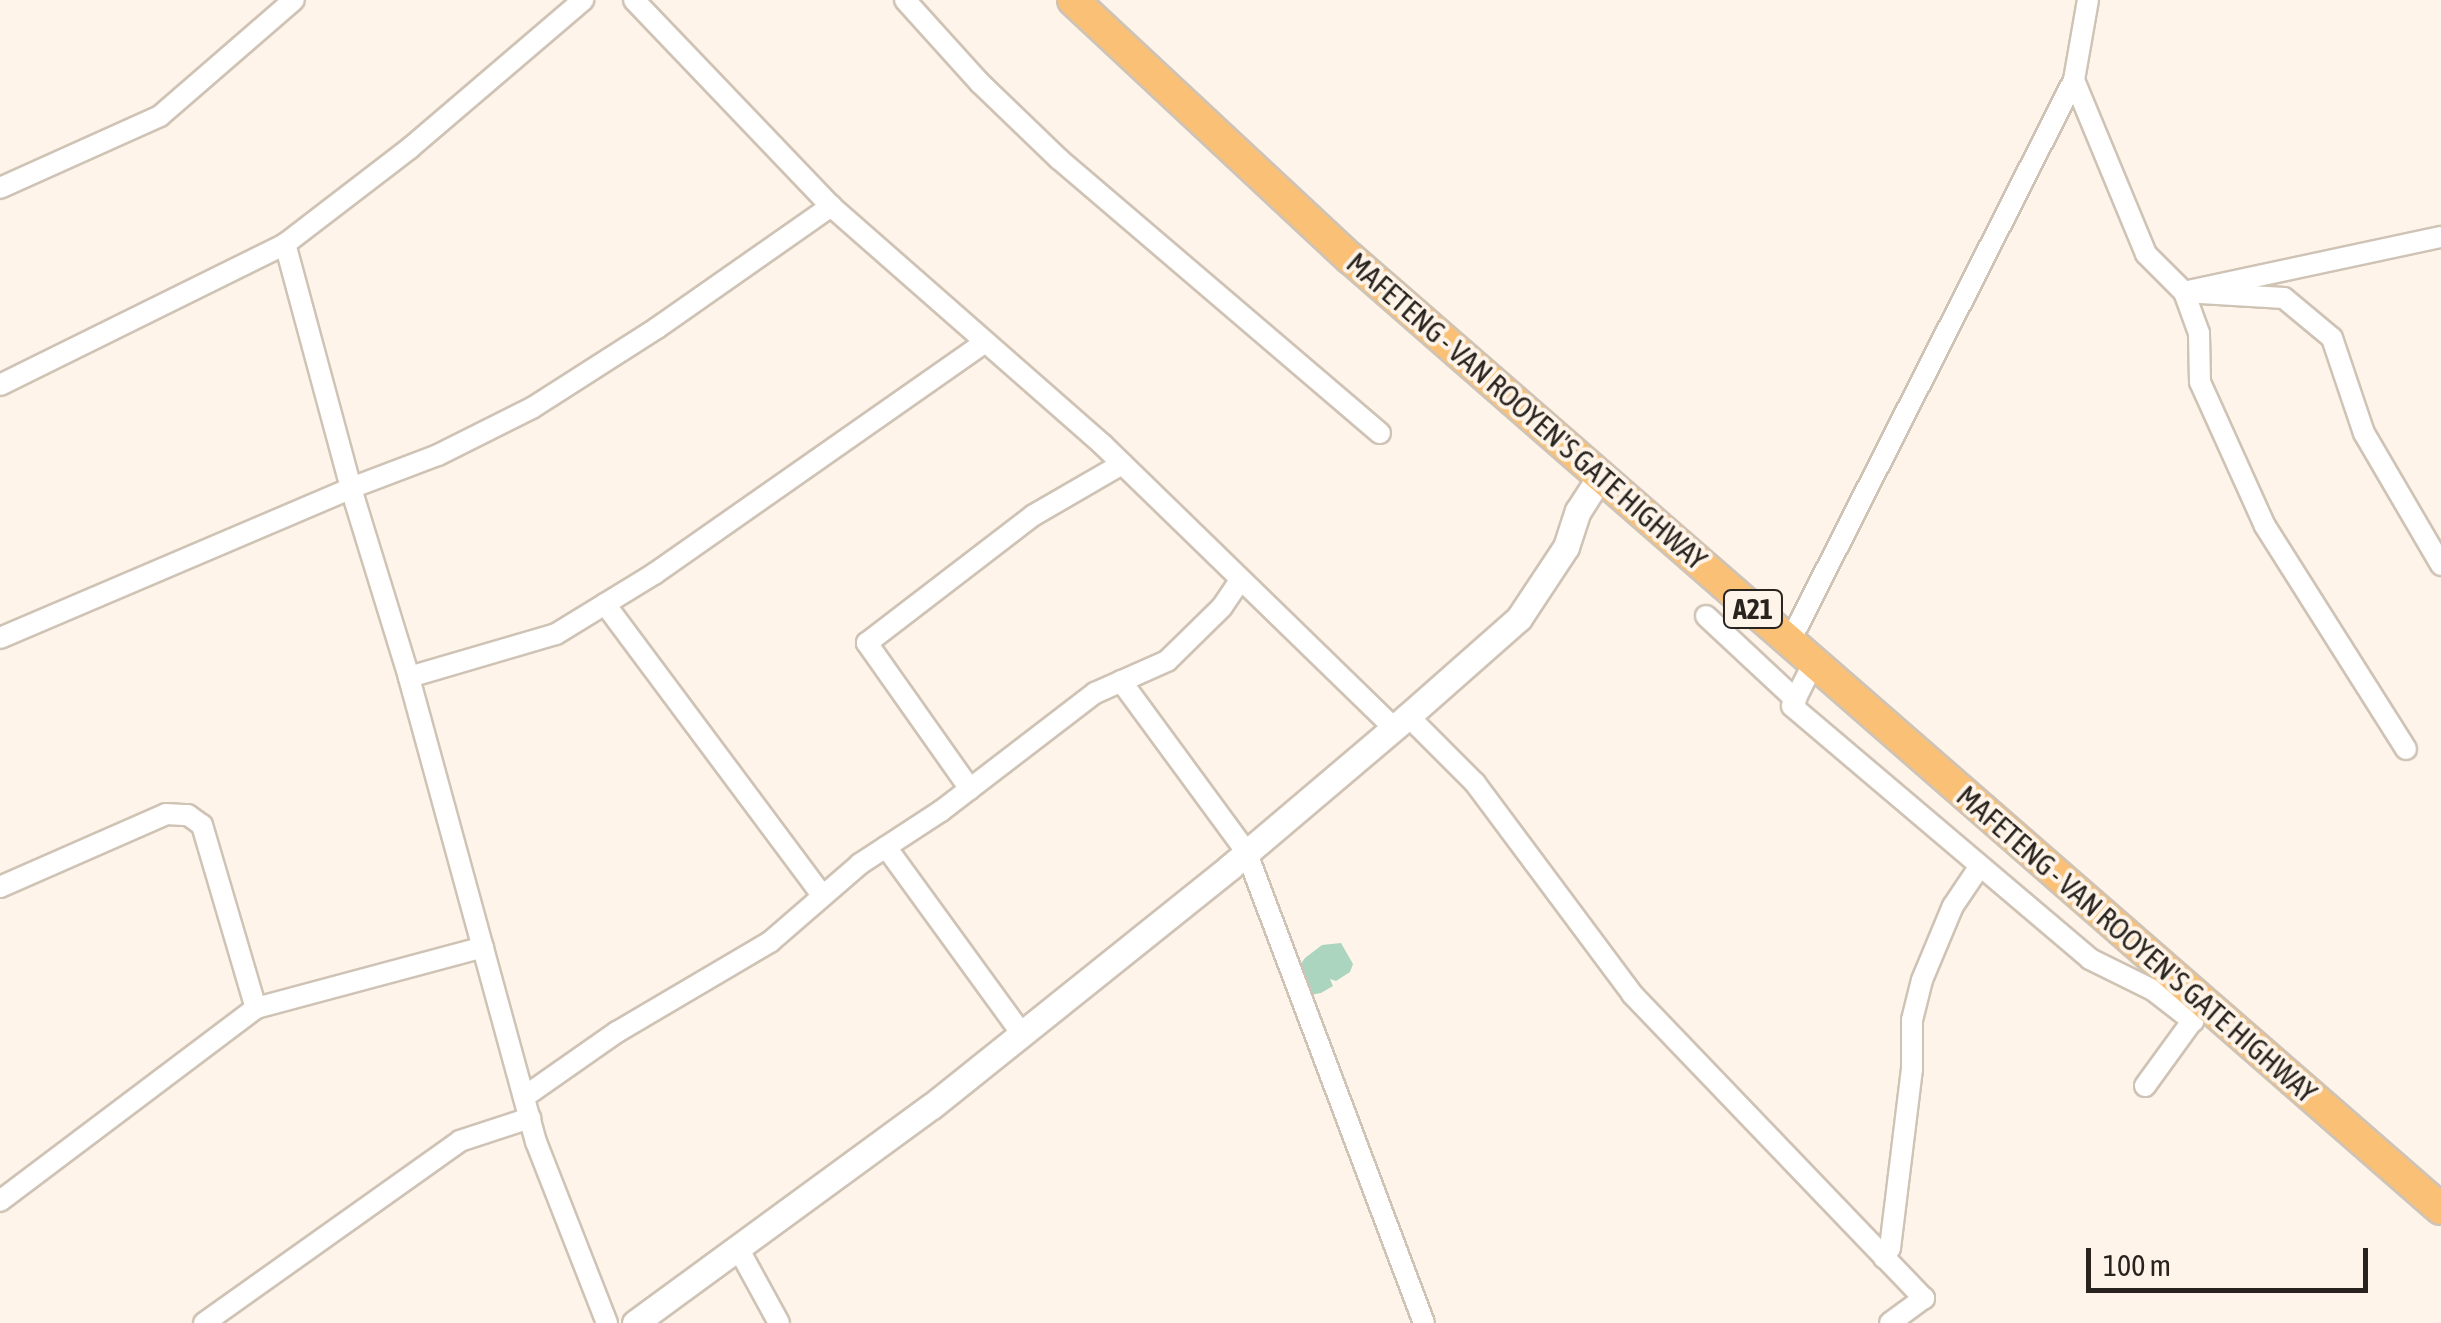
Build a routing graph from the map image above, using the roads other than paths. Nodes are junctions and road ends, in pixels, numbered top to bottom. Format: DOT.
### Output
graph roads {
  1 [pos="294,0"];
  2 [pos="583,0"];
  3 [pos="634,0"];
  4 [pos="905,0"];
  5 [pos="1073,0"];
  6 [pos="2088,0"];
  7 [pos="2074,80"];
  8 [pos="0,188"];
  9 [pos="831,206"];
  10 [pos="2441,237"];
  11 [pos="284,244"];
  12 [pos="2184,292"];
  13 [pos="984,343"];
  14 [pos="0,385"];
  15 [pos="1380,433"];
  16 [pos="1122,464"];
  17 [pos="1601,476"];
  18 [pos="350,488"];
  19 [pos="2441,565"];
  20 [pos="1240,580"];
  21 [pos="605,604"];
  22 [pos="1706,616"];
  23 [pos="0,638"];
  24 [pos="1790,641"];
  25 [pos="1814,662"];
  26 [pos="409,677"];
  27 [pos="1121,681"];
  28 [pos="1796,700"];
  29 [pos="1400,721"];
  30 [pos="2406,750"];
  31 [pos="970,789"];
  32 [pos="886,847"];
  33 [pos="1246,850"];
  34 [pos="1980,866"];
  35 [pos="0,886"];
  36 [pos="823,896"];
  37 [pos="483,948"];
  38 [pos="256,1008"];
  39 [pos="2198,1012"];
  40 [pos="1022,1034"];
  41 [pos="2145,1086"];
  42 [pos="524,1097"];
  43 [pos="530,1118"];
  44 [pos="0,1201"];
  45 [pos="2439,1205"];
  46 [pos="738,1248"];
  47 [pos="1884,1258"];
  48 [pos="1918,1316"];
  49 [pos="647,1320"];
  50 [pos="204,1323"];
  51 [pos="606,1323"];
  52 [pos="779,1323"];
  53 [pos="1424,1323"];
  54 [pos="1890,1323"];
  1 -- 8 [label="street"];
  2 -- 11 [label="street"];
  3 -- 9 [label="street"];
  4 -- 15 [label="street"];
  5 -- 17 [label="main road, MAFETENG - VAN ROOYEN'S GATE HIGHWAY / A21"];
  6 -- 7 [label="street"];
  7 -- 12 [label="street"];
  7 -- 24 [label="street"];
  9 -- 13 [label="street"];
  9 -- 18 [label="street"];
  10 -- 12 [label="street"];
  11 -- 14 [label="street"];
  11 -- 18 [label="street"];
  12 -- 19 [label="street"];
  12 -- 30 [label="street"];
  13 -- 16 [label="street"];
  13 -- 21 [label="street"];
  16 -- 20 [label="street"];
  16 -- 31 [label="street"];
  17 -- 24 [label="main road, MAFETENG - VAN ROOYEN'S GATE HIGHWAY / A21"];
  17 -- 29 [label="street"];
  18 -- 23 [label="street"];
  18 -- 26 [label="street"];
  20 -- 27 [label="street"];
  20 -- 29 [label="street"];
  21 -- 26 [label="street"];
  21 -- 36 [label="street"];
  22 -- 28 [label="street"];
  24 -- 25 [label="main road, MAFETENG - VAN ROOYEN'S GATE HIGHWAY / A21"];
  25 -- 28 [label="street"];
  25 -- 39 [label="main road, MAFETENG - VAN ROOYEN'S GATE HIGHWAY / A21"];
  26 -- 37 [label="street"];
  27 -- 31 [label="street"];
  27 -- 33 [label="street"];
  28 -- 34 [label="street"];
  29 -- 33 [label="street"];
  29 -- 47 [label="street"];
  31 -- 32 [label="street"];
  32 -- 36 [label="street"];
  32 -- 40 [label="street"];
  33 -- 40 [label="street"];
  33 -- 53 [label="street"];
  34 -- 39 [label="street"];
  34 -- 47 [label="street"];
  35 -- 38 [label="street"];
  36 -- 42 [label="street"];
  37 -- 38 [label="street"];
  37 -- 42 [label="street"];
  38 -- 44 [label="street"];
  39 -- 41 [label="street"];
  39 -- 45 [label="main road, MAFETENG - VAN ROOYEN'S GATE HIGHWAY / A21"];
  40 -- 46 [label="street"];
  42 -- 43 [label="street"];
  43 -- 50 [label="street"];
  43 -- 51 [label="street"];
  46 -- 49 [label="street"];
  46 -- 52 [label="street"];
  47 -- 48 [label="street"];
  48 -- 54 [label="street"];
}
